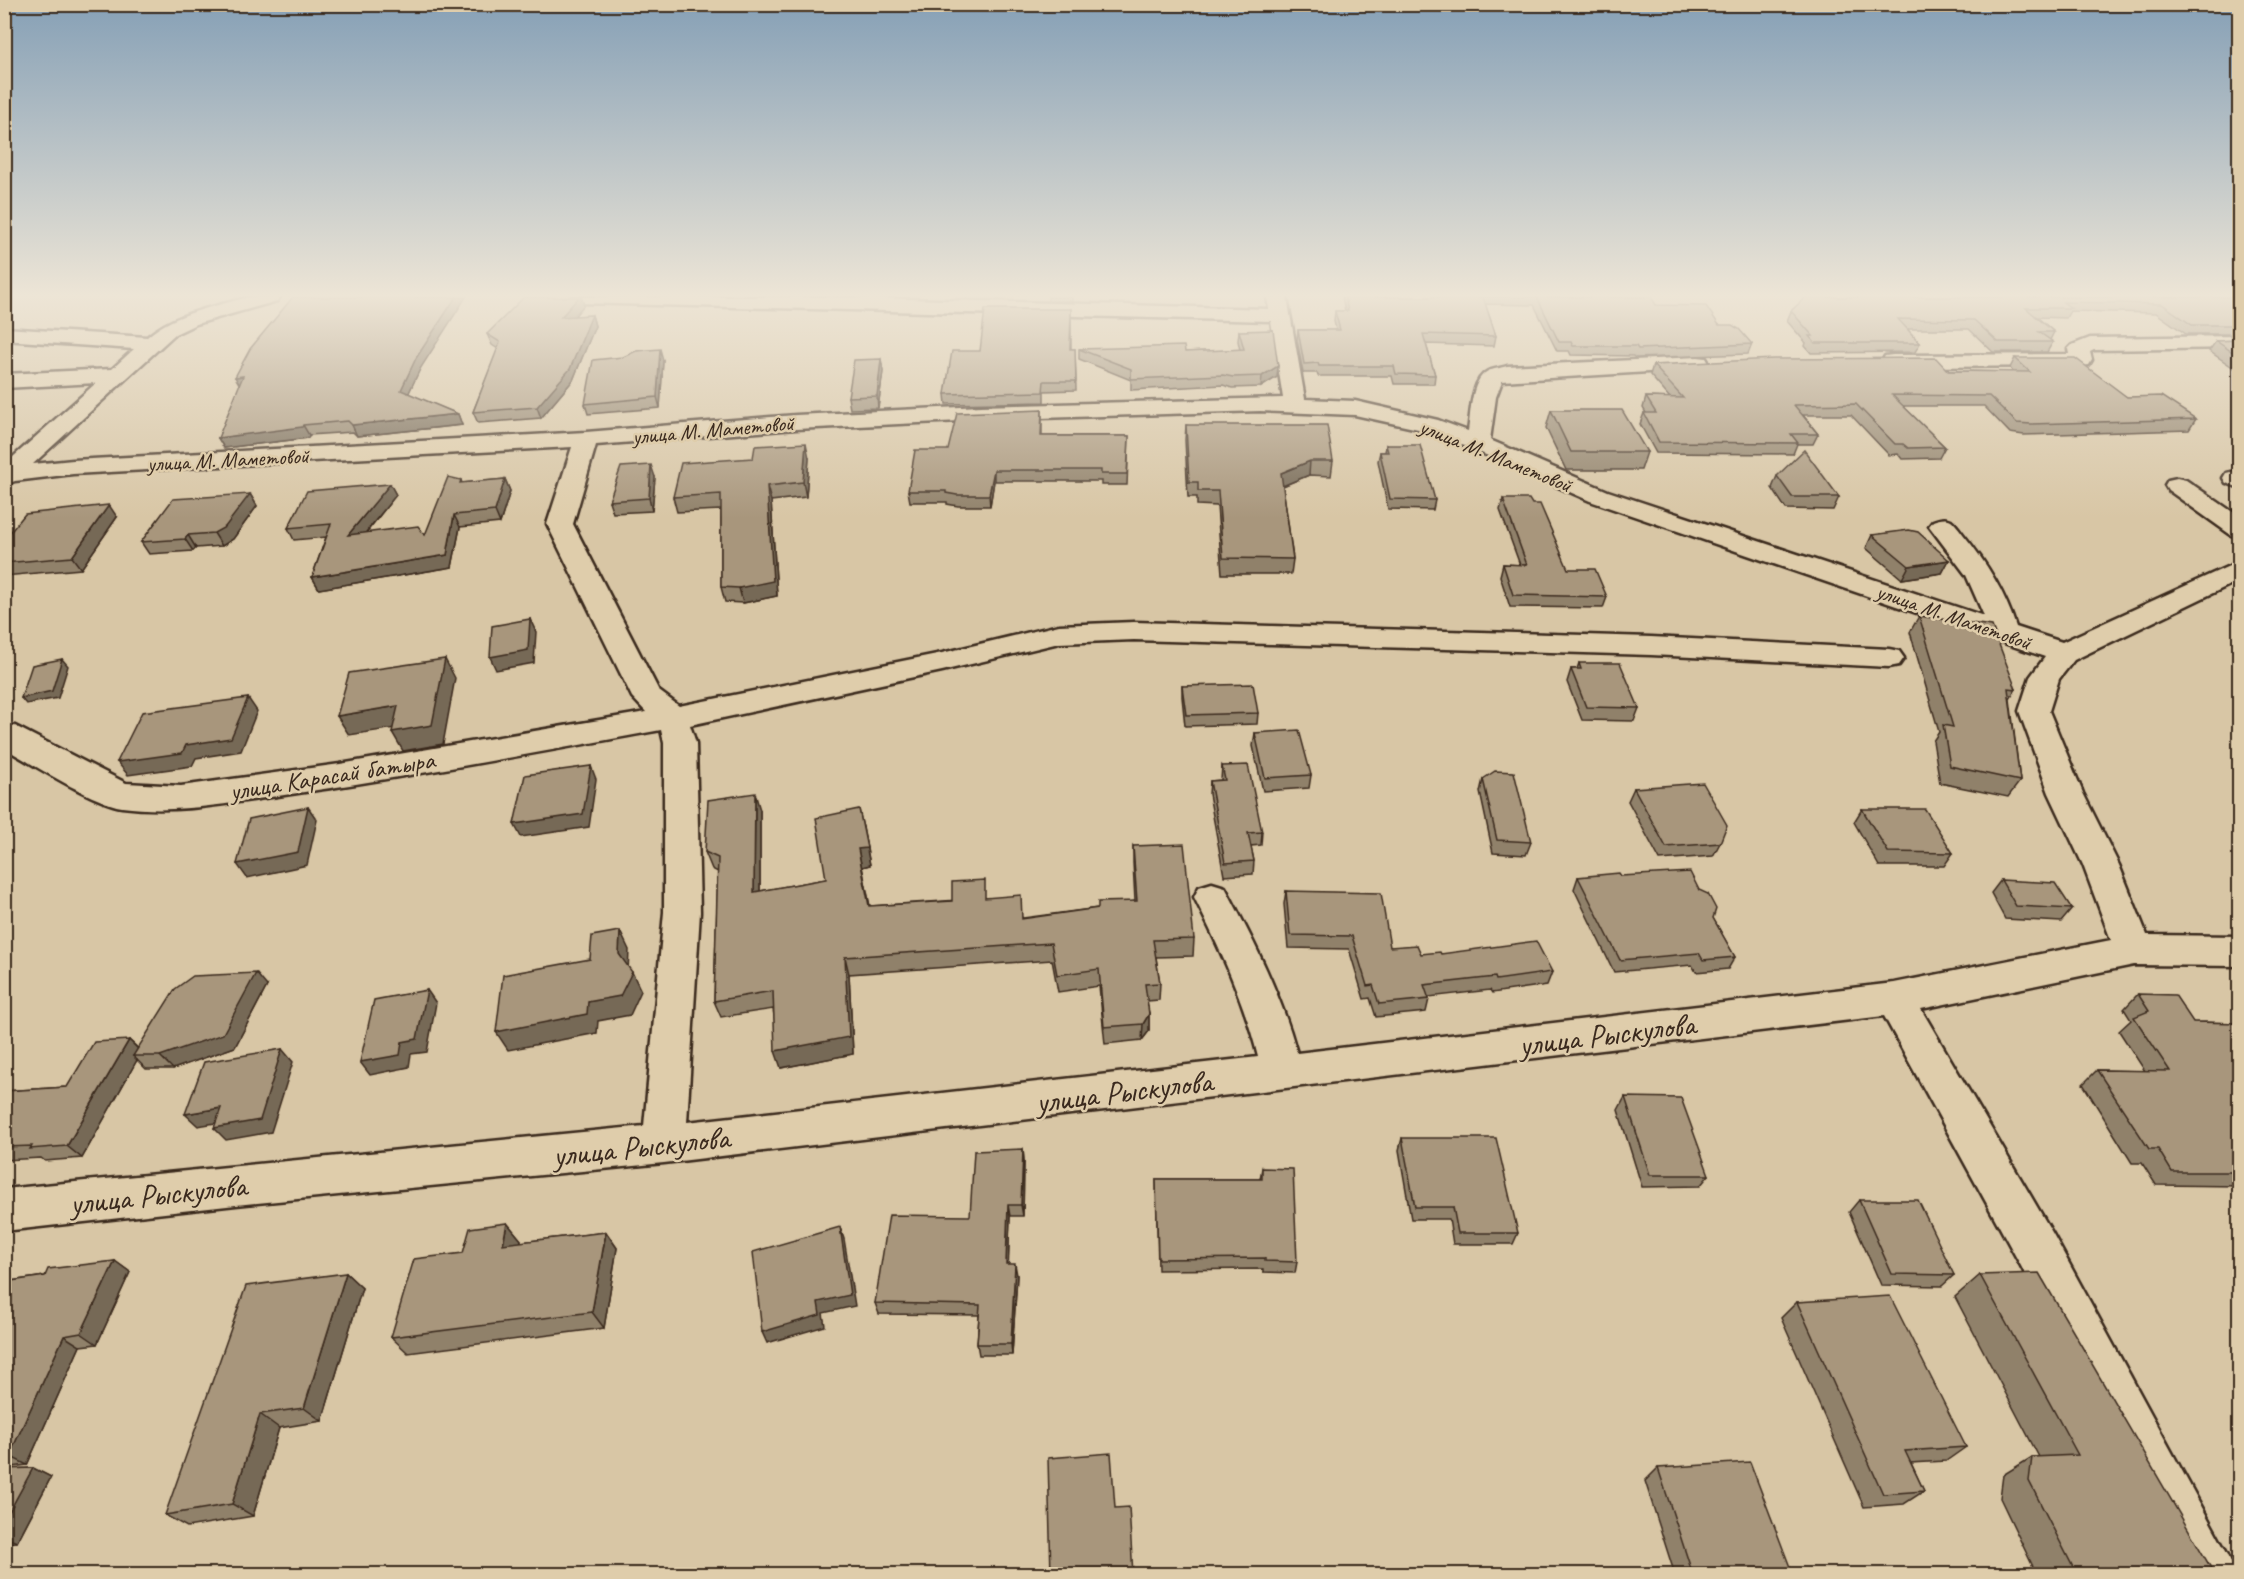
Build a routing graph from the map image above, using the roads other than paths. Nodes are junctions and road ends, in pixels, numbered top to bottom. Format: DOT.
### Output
graph roads {
  1 [pos="124,371"];
  2 [pos="1289,371"];
  3 [pos="1556,371"];
  4 [pos="120,375"];
  5 [pos="4,381"];
  6 [pos="1295,404"];
  7 [pos="586,439"];
  8 [pos="1478,442"];
  9 [pos="6,476"];
  10 [pos="2177,485"];
  11 [pos="2240,529"];
  12 [pos="1933,534"];
  13 [pos="2240,569"];
  14 [pos="2003,633"];
  15 [pos="2064,653"];
  16 [pos="1889,658"];
  17 [pos="673,718"];
  18 [pos="4,734"];
  19 [pos="1212,897"];
  20 [pos="2134,950"];
  21 [pos="2240,951"];
  22 [pos="1894,999"];
  23 [pos="1282,1072"];
  24 [pos="664,1144"];
  25 [pos="4,1210"];
  26 [pos="2209,1575"];
  1 -- 4 [label="street"];
  2 -- 6 [label="street"];
  3 -- 8 [label="street"];
  4 -- 5 [label="street"];
  4 -- 9 [label="street"];
  6 -- 7 [label="street, улица М. Маметовой"];
  6 -- 8 [label="street, улица М. Маметовой"];
  7 -- 9 [label="street, улица М. Маметовой"];
  7 -- 17 [label="street"];
  8 -- 14 [label="street, улица М. Маметовой"];
  10 -- 11 [label="street"];
  12 -- 14 [label="street"];
  13 -- 15 [label="street, улица М. Маметовой"];
  14 -- 15 [label="street, улица М. Маметовой"];
  15 -- 20 [label="street, улица М. Маметовой"];
  16 -- 17 [label="street, улица Карасай батыра"];
  17 -- 18 [label="street, улица Карасай батыра"];
  17 -- 24 [label="street"];
  19 -- 23 [label="street"];
  20 -- 21 [label="street, улица Рыскулова"];
  20 -- 22 [label="street, улица Рыскулова"];
  22 -- 23 [label="street, улица Рыскулова"];
  22 -- 26 [label="street"];
  23 -- 24 [label="street, улица Рыскулова"];
  24 -- 25 [label="street, улица Рыскулова"];
}
